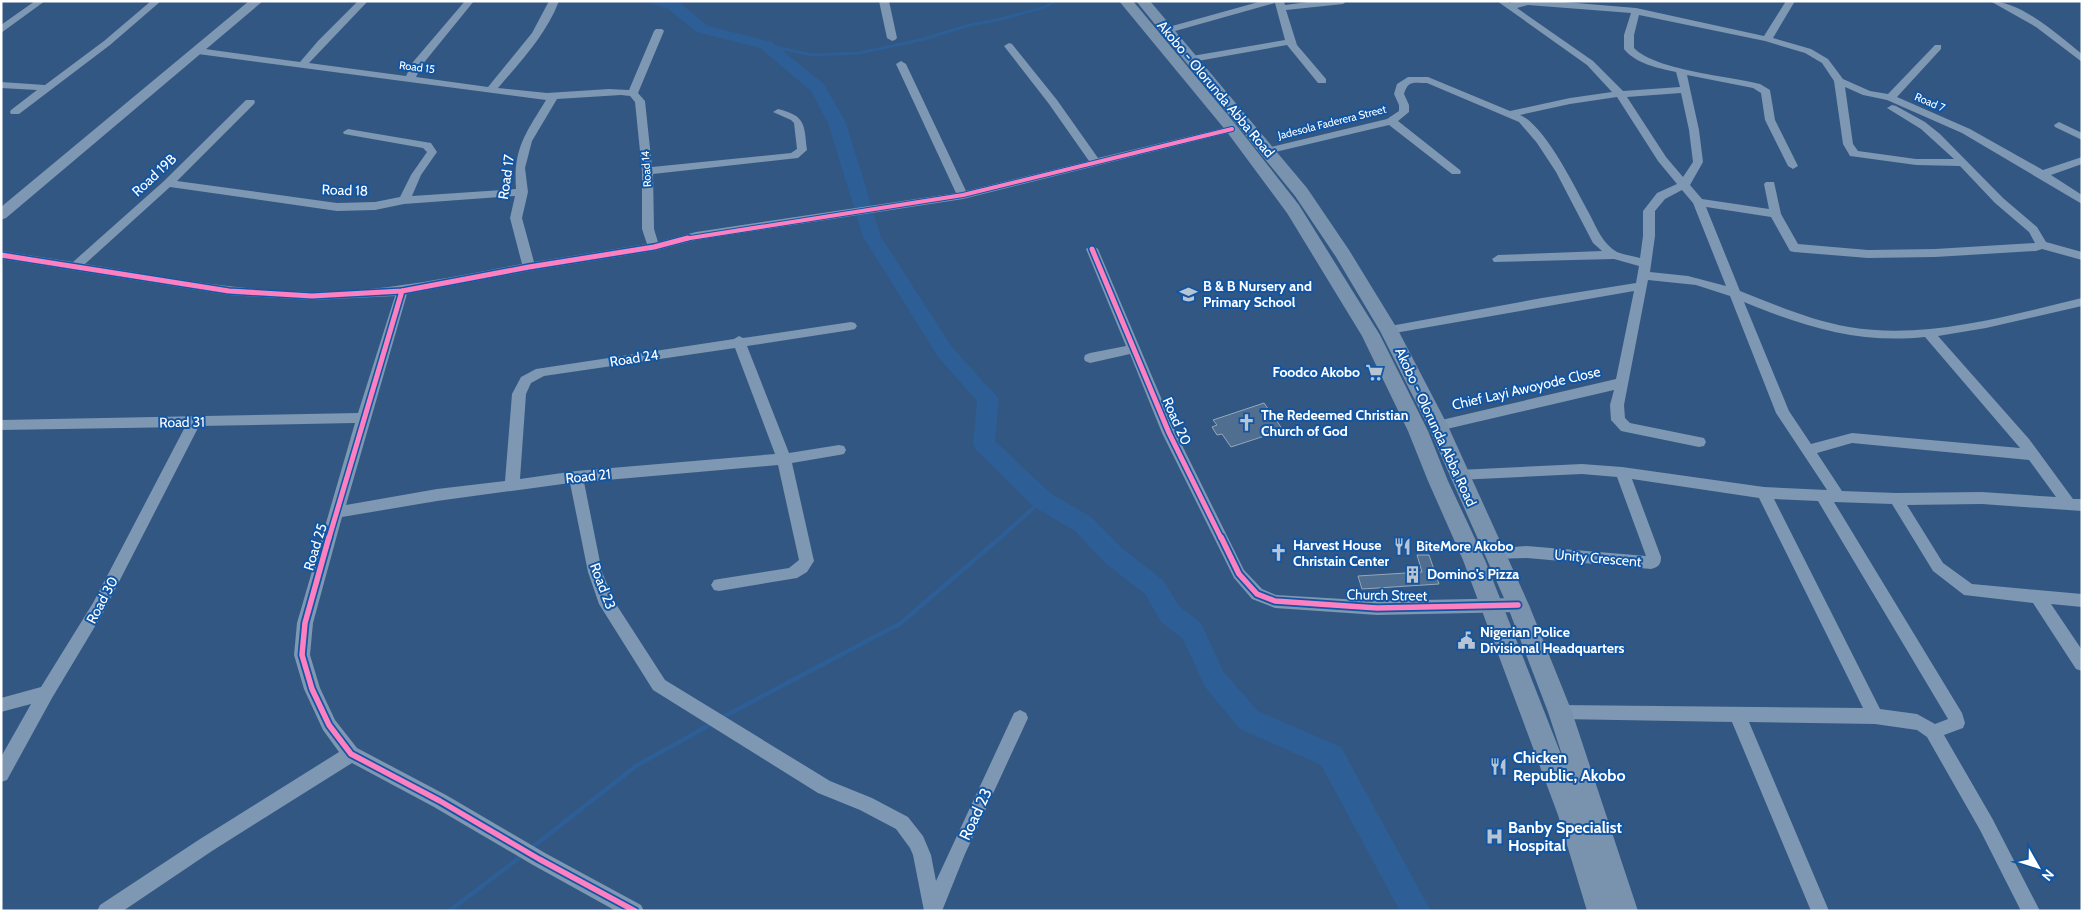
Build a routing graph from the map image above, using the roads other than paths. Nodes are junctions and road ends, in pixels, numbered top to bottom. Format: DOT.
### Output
graph roads {
  1 [pos="41,1"];
  2 [pos="157,1"];
  3 [pos="257,1"];
  4 [pos="364,1"];
  5 [pos="470,1"];
  6 [pos="554,1"];
  7 [pos="884,1"];
  8 [pos="1126,1"];
  9 [pos="1143,1"];
  10 [pos="1272,1"];
  11 [pos="1343,1"];
  12 [pos="1791,1"];
  13 [pos="1994,1"];
  14 [pos="1506,4"];
  15 [pos="1281,5"];
  16 [pos="1636,11"];
  17 [pos="1,30"];
  18 [pos="659,31"];
  19 [pos="892,38"];
  20 [pos="1168,38"];
  21 [pos="1767,38"];
  22 [pos="1291,42"];
  23 [pos="1009,46"];
  24 [pos="1938,47"];
  25 [pos="198,51"];
  26 [pos="223,53"];
  27 [pos="1192,59"];
  28 [pos="2082,59"];
  29 [pos="185,62"];
  30 [pos="303,64"];
  31 [pos="900,64"];
  32 [pos="1681,71"];
  33 [pos="410,78"];
  34 [pos="1322,81"];
  35 [pos="1839,81"];
  36 [pos="1,85"];
  37 [pos="48,88"];
  38 [pos="492,89"];
  39 [pos="1684,90"];
  40 [pos="633,93"];
  41 [pos="1867,93"];
  42 [pos="1620,94"];
  43 [pos="553,98"];
  44 [pos="1890,98"];
  45 [pos="250,102"];
  46 [pos="15,112"];
  47 [pos="778,112"];
  48 [pos="1510,114"];
  49 [pos="1391,121"];
  50 [pos="2059,125"];
  51 [pos="1232,129"];
  52 [pos="348,132"];
  53 [pos="2082,137"];
  54 [pos="1267,151"];
  55 [pos="2082,160"];
  56 [pos="1096,163"];
  57 [pos="1964,163"];
  58 [pos="1793,166"];
  59 [pos="647,171"];
  60 [pos="1456,172"];
  61 [pos="2042,174"];
  62 [pos="168,183"];
  63 [pos="1770,184"];
  64 [pos="1684,185"];
  65 [pos="522,192"];
  66 [pos="963,195"];
  67 [pos="404,200"];
  68 [pos="2082,200"];
  69 [pos="1698,202"];
  70 [pos="871,210"];
  71 [pos="855,213"];
  72 [pos="1775,214"];
  73 [pos="1,216"];
  74 [pos="2041,244"];
  75 [pos="654,247"];
  76 [pos="1092,249"];
  77 [pos="1,255"];
  78 [pos="1614,255"];
  79 [pos="2082,256"];
  80 [pos="1498,258"];
  81 [pos="75,267"];
  82 [pos="529,267"];
  83 [pos="1643,275"];
  84 [pos="402,291"];
  85 [pos="1733,293"];
  86 [pos="2082,302"];
  87 [pos="851,326"];
  88 [pos="1389,330"];
  89 [pos="1928,332"];
  90 [pos="739,341"];
  91 [pos="1134,349"];
  92 [pos="1090,358"];
  93 [pos="1404,360"];
  94 [pos="1384,363"];
  95 [pos="1621,383"];
  96 [pos="363,418"];
  97 [pos="194,422"];
  98 [pos="1,425"];
  99 [pos="1438,426"];
  100 [pos="1700,442"];
  101 [pos="839,450"];
  102 [pos="1808,450"];
  103 [pos="2033,455"];
  104 [pos="784,460"];
  105 [pos="1622,472"];
  106 [pos="1458,475"];
  107 [pos="576,477"];
  108 [pos="512,486"];
  109 [pos="1764,492"];
  110 [pos="1822,495"];
  111 [pos="1838,496"];
  112 [pos="1896,499"];
  113 [pos="2075,504"];
  114 [pos="338,512"];
  115 [pos="1493,552"];
  116 [pos="719,585"];
  117 [pos="1258,594"];
  118 [pos="2038,597"];
  119 [pos="2082,601"];
  120 [pos="1518,605"];
  121 [pos="1492,607"];
  122 [pos="2082,664"];
  123 [pos="46,693"];
  124 [pos="1,705"];
  125 [pos="1560,712"];
  126 [pos="1737,714"];
  127 [pos="1875,716"];
  128 [pos="1020,718"];
  129 [pos="1933,732"];
  130 [pos="351,754"];
  131 [pos="1,774"];
  132 [pos="933,910"];
  133 [pos="106,911"];
  134 [pos="635,911"];
  135 [pos="1600,911"];
  136 [pos="1625,911"];
  137 [pos="1820,911"];
  138 [pos="2031,911"];
  1 -- 17 [label="street"];
  2 -- 37 [label="street"];
  3 -- 25 [label="street"];
  4 -- 30 [label="street"];
  5 -- 33 [label="street"];
  6 -- 38 [label="street"];
  7 -- 19 [label="street"];
  8 -- 20 [label="main road, Akobo - Olorunda Abba Road"];
  9 -- 20 [label="main road, Akobo - Olorunda Abba Road"];
  10 -- 20 [label="street"];
  11 -- 15 [label="street"];
  12 -- 21 [label="street"];
  13 -- 28 [label="street"];
  14 -- 16 [label="street"];
  14 -- 42 [label="street"];
  15 -- 22 [label="street"];
  16 -- 21 [label="street"];
  16 -- 32 [label="street"];
  18 -- 40 [label="street"];
  20 -- 27 [label="main road, Akobo - Olorunda Abba Road"];
  20 -- 51 [label="main road, Akobo - Olorunda Abba Road"];
  21 -- 35 [label="street"];
  22 -- 27 [label="street"];
  22 -- 34 [label="street"];
  23 -- 56 [label="street"];
  24 -- 44 [label="street"];
  25 -- 26 [label="street, Road 15"];
  25 -- 29 [label="street"];
  26 -- 29 [label="street"];
  26 -- 30 [label="street, Road 15"];
  27 -- 54 [label="main road, Akobo - Olorunda Abba Road"];
  29 -- 73 [label="street"];
  30 -- 33 [label="street, Road 15"];
  31 -- 66 [label="street"];
  32 -- 39 [label="street"];
  32 -- 58 [label="street"];
  33 -- 38 [label="street, Road 15"];
  35 -- 41 [label="street, Road 7"];
  35 -- 57 [label="street"];
  36 -- 37 [label="street"];
  37 -- 46 [label="street"];
  38 -- 43 [label="street, Road 15"];
  39 -- 42 [label="street"];
  39 -- 64 [label="street"];
  40 -- 43 [label="street, Road 15"];
  40 -- 59 [label="street, Road 14"];
  41 -- 44 [label="street, Road 7"];
  41 -- 57 [label="street"];
  42 -- 48 [label="street"];
  42 -- 64 [label="street"];
  43 -- 65 [label="street, Road 17"];
  44 -- 61 [label="street, Road 7"];
  45 -- 62 [label="street, Road 19B"];
  47 -- 59 [label="street"];
  48 -- 49 [label="street, Jadesola Faderera Street"];
  48 -- 78 [label="street"];
  49 -- 54 [label="street, Jadesola Faderera Street"];
  49 -- 60 [label="street"];
  50 -- 53 [label="street"];
  51 -- 56 [label="street"];
  51 -- 94 [label="main road, Akobo - Olorunda Abba Road"];
  52 -- 67 [label="street"];
  54 -- 88 [label="main road, Akobo - Olorunda Abba Road"];
  55 -- 61 [label="street"];
  56 -- 66 [label="street"];
  57 -- 74 [label="street"];
  59 -- 75 [label="street, Road 14"];
  61 -- 68 [label="street, Road 7"];
  62 -- 67 [label="street, Road 18"];
  62 -- 81 [label="street, Road 19B"];
  63 -- 72 [label="street"];
  64 -- 69 [label="street"];
  64 -- 83 [label="street"];
  65 -- 67 [label="street, Road 18"];
  65 -- 82 [label="street, Road 17"];
  66 -- 70 [label="street"];
  69 -- 72 [label="street"];
  69 -- 85 [label="street"];
  70 -- 71 [label="street"];
  71 -- 75 [label="street"];
  72 -- 74 [label="street"];
  74 -- 79 [label="street"];
  75 -- 82 [label="street"];
  76 -- 91 [label="street, Road 20"];
  77 -- 81 [label="street"];
  78 -- 80 [label="street"];
  78 -- 83 [label="street"];
  81 -- 84 [label="street"];
  82 -- 84 [label="street"];
  83 -- 85 [label="street"];
  83 -- 88 [label="street"];
  83 -- 95 [label="street"];
  84 -- 96 [label="street, Road 25"];
  85 -- 89 [label="street"];
  85 -- 102 [label="street"];
  86 -- 89 [label="street"];
  87 -- 90 [label="street, Road 24"];
  88 -- 93 [label="main road, Akobo - Olorunda Abba Road"];
  89 -- 103 [label="street"];
  90 -- 104 [label="street"];
  90 -- 108 [label="street, Road 24"];
  91 -- 92 [label="street"];
  91 -- 117 [label="street, Road 20"];
  93 -- 94 [label="main road"];
  93 -- 99 [label="main road, Akobo - Olorunda Abba Road"];
  94 -- 121 [label="main road, Akobo - Olorunda Abba Road"];
  95 -- 99 [label="street, Chief Layi Awoyode Close"];
  95 -- 100 [label="street"];
  96 -- 97 [label="street, Road 31"];
  96 -- 114 [label="street, Road 25"];
  97 -- 98 [label="street, Road 31"];
  97 -- 123 [label="street, Road 30"];
  99 -- 106 [label="main road, Akobo - Olorunda Abba Road"];
  101 -- 104 [label="street, Road 21"];
  102 -- 103 [label="street"];
  102 -- 111 [label="street"];
  103 -- 113 [label="street"];
  104 -- 107 [label="street, Road 21"];
  104 -- 116 [label="street"];
  105 -- 106 [label="street"];
  105 -- 109 [label="street"];
  105 -- 115 [label="street, Unity Crescent"];
  106 -- 115 [label="main road, Akobo - Olorunda Abba Road"];
  107 -- 108 [label="street, Road 21"];
  107 -- 132 [label="street, Road 23"];
  108 -- 114 [label="street, Road 21"];
  109 -- 110 [label="street"];
  109 -- 127 [label="street"];
  110 -- 111 [label="street"];
  110 -- 129 [label="street"];
  111 -- 112 [label="street"];
  112 -- 113 [label="street"];
  112 -- 118 [label="street"];
  114 -- 130 [label="street, Road 25"];
  115 -- 120 [label="main road, Akobo - Olorunda Abba Road"];
  117 -- 121 [label="street, Church Street"];
  118 -- 119 [label="street"];
  118 -- 122 [label="street"];
  120 -- 121 [label="street, Church Street"];
  120 -- 125 [label="main road, Akobo - Olorunda Abba Road"];
  121 -- 135 [label="main road, Akobo - Olorunda Abba Road"];
  123 -- 124 [label="street"];
  123 -- 131 [label="street, Road 30"];
  125 -- 126 [label="street"];
  125 -- 136 [label="main road, Akobo - Olorunda Abba Road"];
  126 -- 127 [label="street"];
  126 -- 137 [label="street"];
  127 -- 129 [label="street"];
  128 -- 132 [label="street, Road 23"];
  129 -- 138 [label="street"];
  130 -- 133 [label="street"];
  130 -- 134 [label="street, Road 25"];
}
